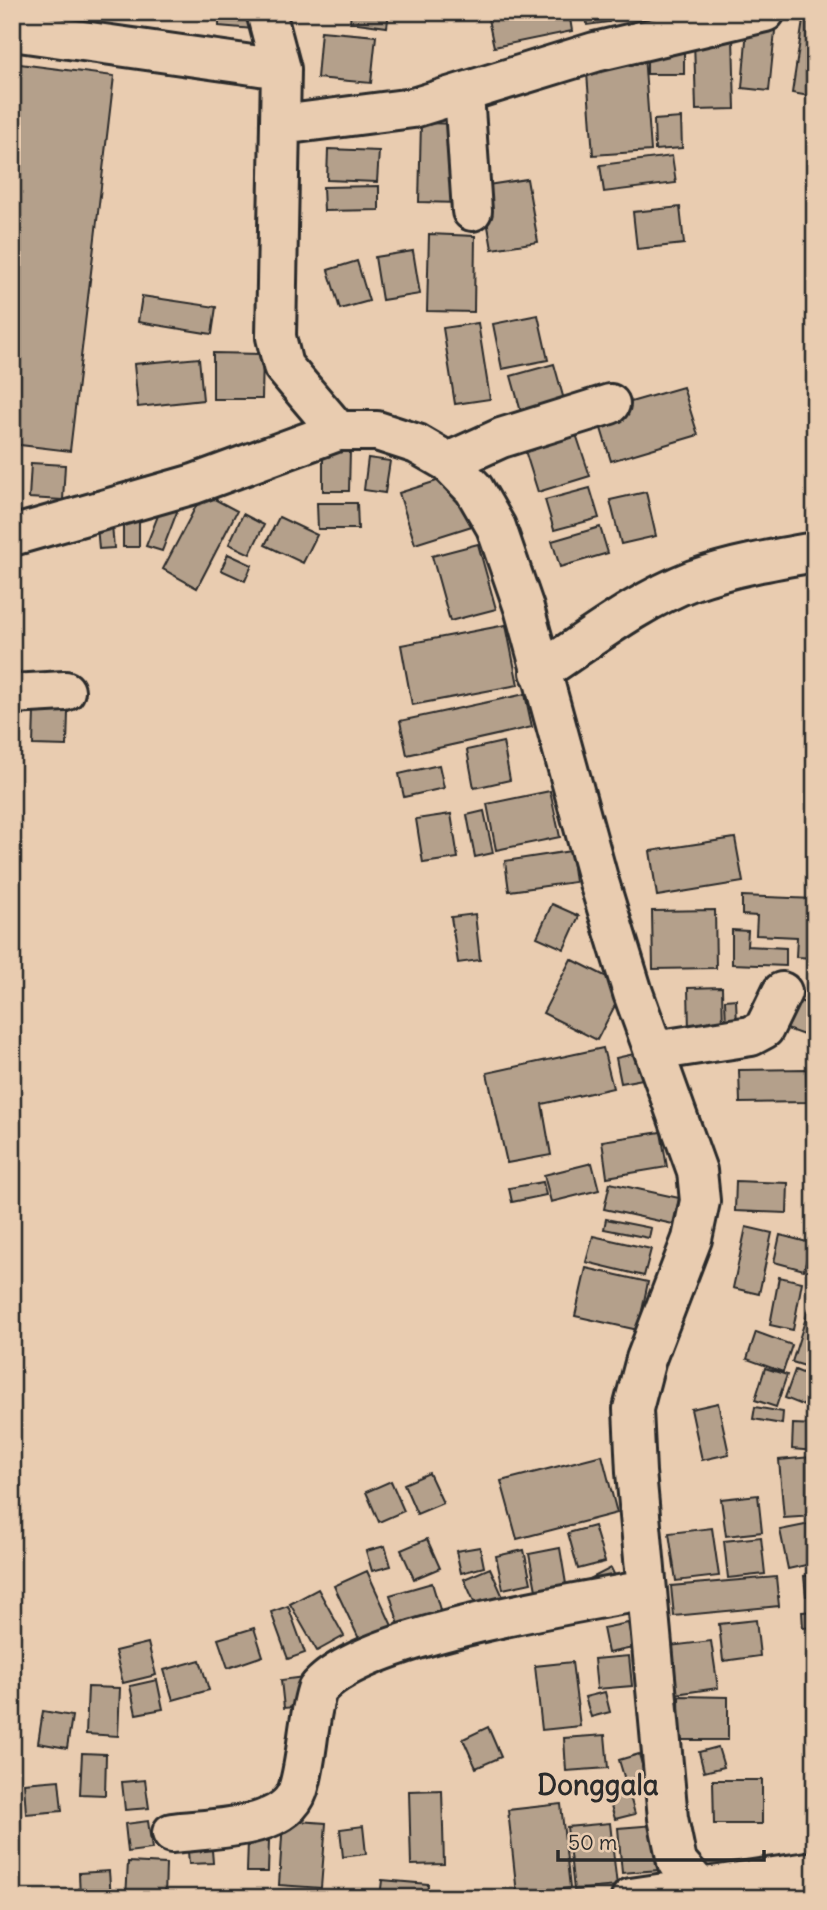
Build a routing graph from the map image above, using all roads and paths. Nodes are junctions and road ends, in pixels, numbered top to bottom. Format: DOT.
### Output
graph roads {
  1 [pos="266,12"];
  2 [pos="765,12"];
  3 [pos="12,32"];
  4 [pos="281,69"];
  5 [pos="464,94"];
  6 [pos="281,125"];
  7 [pos="472,211"];
  8 [pos="610,404"];
  9 [pos="338,431"];
  10 [pos="448,463"];
  11 [pos="12,536"];
  12 [pos="815,552"];
  13 [pos="540,673"];
  14 [pos="65,691"];
  15 [pos="12,694"];
  16 [pos="782,992"];
  17 [pos="654,1051"];
  18 [pos="647,1590"];
  19 [pos="172,1833"];
  20 [pos="804,1881"];
  21 [pos="699,1887"];
  22 [pos="631,1898"];
  1 -- 4 [label="street"];
  2 -- 5 [label="street"];
  3 -- 4 [label="street"];
  4 -- 6 [label="street"];
  5 -- 6 [label="street"];
  5 -- 7 [label="street"];
  6 -- 9 [label="street"];
  8 -- 10 [label="street"];
  9 -- 10 [label="street"];
  9 -- 11 [label="street"];
  10 -- 13 [label="street"];
  12 -- 13 [label="street"];
  13 -- 17 [label="street"];
  14 -- 15 [label="street"];
  16 -- 17 [label="street"];
  17 -- 18 [label="street"];
  18 -- 19 [label="street"];
  18 -- 21 [label="street"];
  20 -- 21 [label="street"];
  21 -- 22 [label="street"];
}
